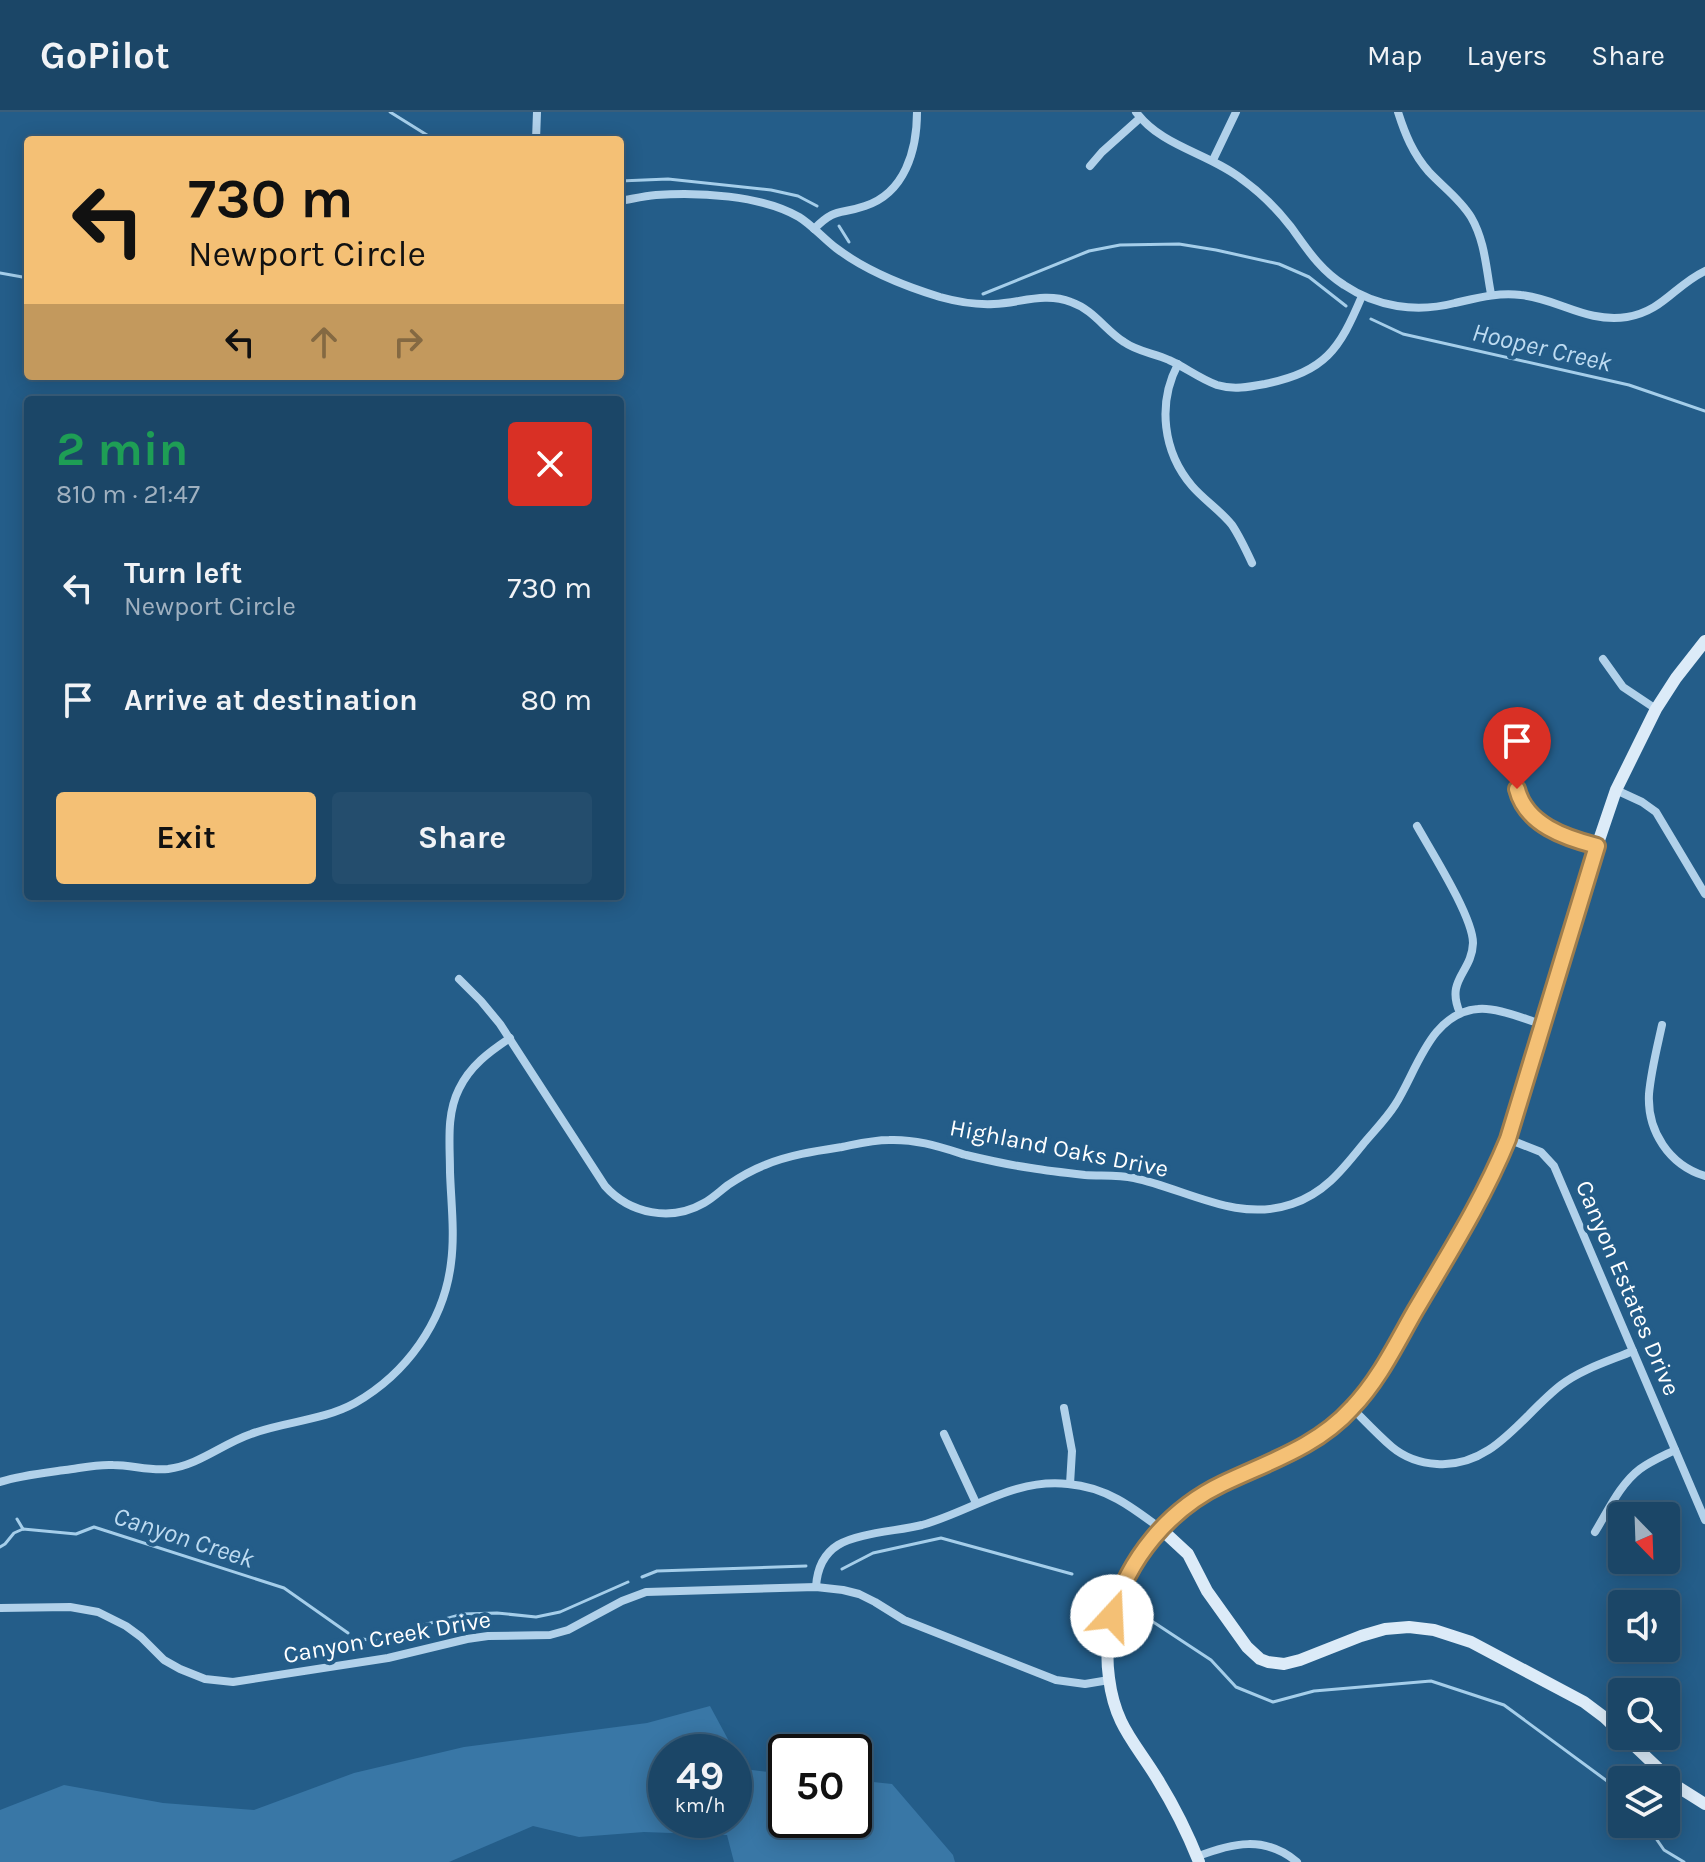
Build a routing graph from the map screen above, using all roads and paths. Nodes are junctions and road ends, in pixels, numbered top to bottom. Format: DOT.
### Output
graph roads {
  1 [pos="537,112"];
  2 [pos="917,112"];
  3 [pos="1236,112"];
  4 [pos="1398,112"];
  5 [pos="1138,115"];
  6 [pos="536,136"];
  7 [pos="1213,160"];
  8 [pos="1090,166"];
  9 [pos="624,200"];
  10 [pos="814,229"];
  11 [pos="1705,271"];
  12 [pos="1491,294"];
  13 [pos="1362,296"];
  14 [pos="1178,364"];
  15 [pos="1252,563"];
  16 [pos="1703,646"];
  17 [pos="1603,659"];
  18 [pos="1656,709"];
  19 [pos="1517,776"];
  20 [pos="1616,790"];
  21 [pos="1417,826"];
  22 [pos="1597,846"];
  23 [pos="1705,894"];
  24 [pos="459,979"];
  25 [pos="1460,1013"];
  26 [pos="1542,1024"];
  27 [pos="1662,1025"];
  28 [pos="510,1038"];
  29 [pos="1508,1139"];
  30 [pos="1705,1176"];
  31 [pos="1633,1351"];
  32 [pos="1064,1408"];
  33 [pos="1352,1408"];
  34 [pos="944,1434"];
  35 [pos="1675,1450"];
  36 [pos="0,1482"];
  37 [pos="1070,1484"];
  38 [pos="976,1503"];
  39 [pos="1705,1520"];
  40 [pos="1161,1529"];
  41 [pos="1595,1532"];
  42 [pos="816,1587"];
  43 [pos="0,1608"];
  44 [pos="1109,1680"];
  45 [pos="1608,1721"];
  46 [pos="1638,1750"];
  47 [pos="1705,1804"];
  48 [pos="1198,1859"];
  49 [pos="1297,1862"];
  1 -- 6 [label="street"];
  2 -- 10 [label="street"];
  3 -- 7 [label="street"];
  4 -- 12 [label="street"];
  5 -- 7 [label="street"];
  5 -- 8 [label="street"];
  7 -- 13 [label="street"];
  9 -- 10 [label="street"];
  10 -- 14 [label="street"];
  11 -- 12 [label="street"];
  12 -- 13 [label="street"];
  13 -- 14 [label="street"];
  14 -- 15 [label="street"];
  16 -- 18 [label="main road"];
  17 -- 18 [label="street"];
  18 -- 20 [label="main road"];
  19 -- 22 [label="street"];
  20 -- 22 [label="main road"];
  20 -- 23 [label="street"];
  21 -- 25 [label="street"];
  22 -- 26 [label="main road"];
  24 -- 28 [label="street, Highland Oaks Drive"];
  25 -- 26 [label="street"];
  25 -- 28 [label="street, Highland Oaks Drive"];
  26 -- 29 [label="main road"];
  27 -- 30 [label="street"];
  28 -- 36 [label="street"];
  29 -- 31 [label="street, Canyon Estates Drive"];
  29 -- 33 [label="main road"];
  31 -- 33 [label="street"];
  31 -- 35 [label="street, Canyon Estates Drive"];
  32 -- 37 [label="street"];
  33 -- 40 [label="main road"];
  34 -- 38 [label="street"];
  35 -- 39 [label="street, Canyon Estates Drive"];
  35 -- 41 [label="street"];
  37 -- 38 [label="street"];
  37 -- 40 [label="street"];
  38 -- 42 [label="street"];
  40 -- 44 [label="main road"];
  40 -- 45 [label="main road"];
  42 -- 43 [label="street, Canyon Creek Drive"];
  42 -- 44 [label="street, Canyon Creek Drive"];
  44 -- 48 [label="main road"];
  46 -- 47 [label="main road"];
  48 -- 49 [label="street"];
}
